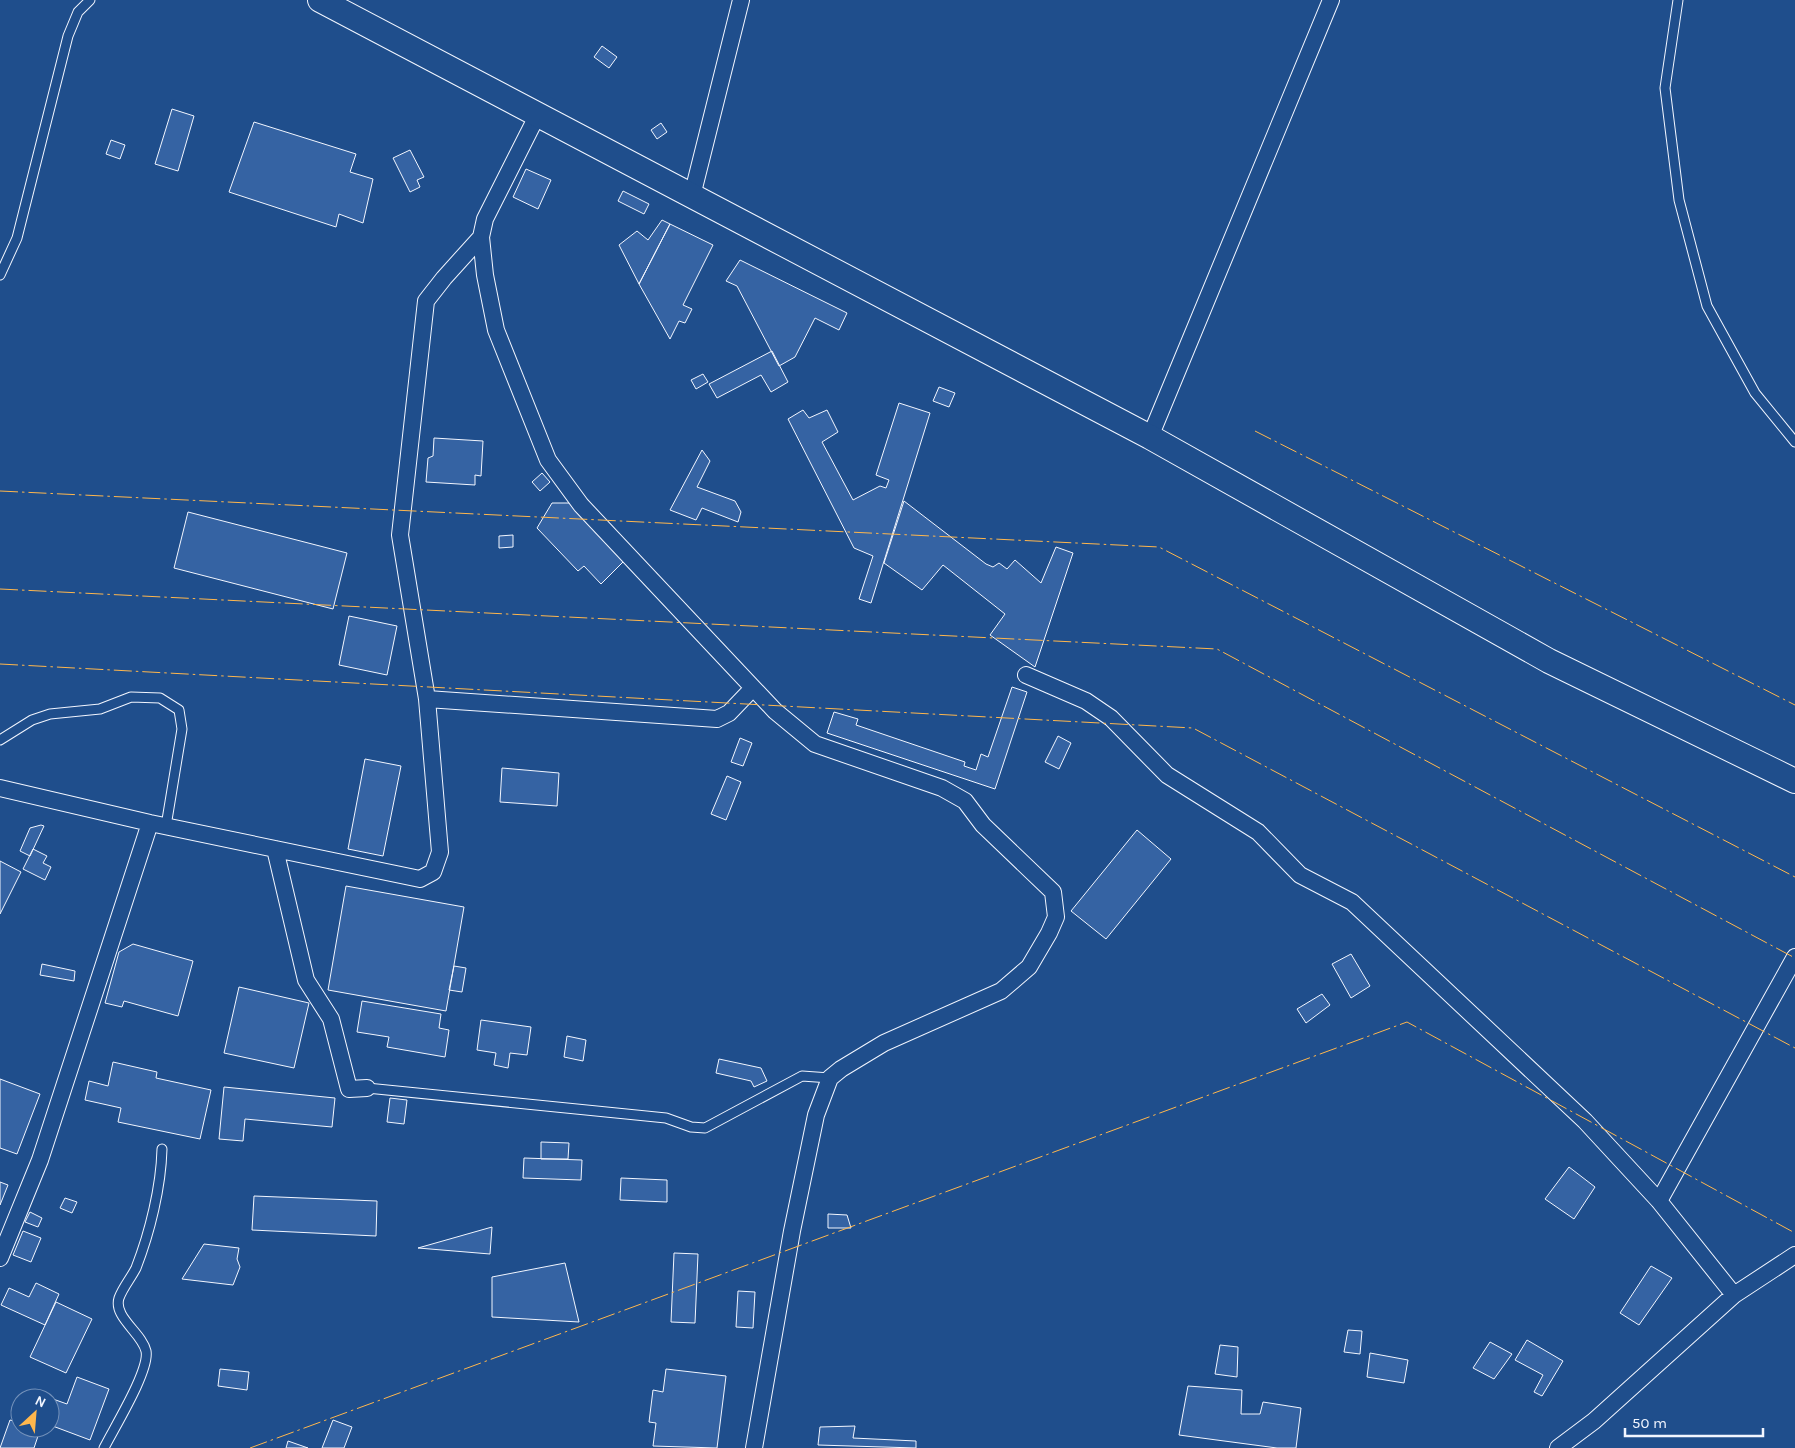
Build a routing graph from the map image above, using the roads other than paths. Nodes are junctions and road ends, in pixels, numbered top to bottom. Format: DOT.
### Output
graph roads {
  1 [pos="90,0"];
  2 [pos="320,0"];
  3 [pos="741,0"];
  4 [pos="1331,0"];
  5 [pos="1678,0"];
  6 [pos="538,114"];
  7 [pos="692,196"];
  8 [pos="482,237"];
  9 [pos="0,276"];
  10 [pos="1150,437"];
  11 [pos="1795,442"];
  12 [pos="1026,675"];
  13 [pos="753,688"];
  14 [pos="427,699"];
  15 [pos="0,740"];
  16 [pos="1795,781"];
  17 [pos="0,788"];
  18 [pos="150,823"];
  19 [pos="166,826"];
  20 [pos="275,849"];
  21 [pos="1795,957"];
  22 [pos="830,1078"];
  23 [pos="367,1088"];
  24 [pos="162,1149"];
  25 [pos="1659,1202"];
  26 [pos="1795,1255"];
  27 [pos="0,1258"];
  28 [pos="1734,1296"];
  29 [pos="104,1448"];
  30 [pos="754,1448"];
  31 [pos="1558,1448"];
  1 -- 9 [label="lane"];
  2 -- 6 [label="main road"];
  3 -- 7 [label="street"];
  4 -- 10 [label="street"];
  5 -- 11 [label="lane"];
  6 -- 7 [label="main road"];
  6 -- 8 [label="street"];
  7 -- 10 [label="main road"];
  8 -- 13 [label="street"];
  8 -- 14 [label="street"];
  10 -- 16 [label="main road"];
  12 -- 25 [label="street"];
  13 -- 14 [label="street"];
  13 -- 22 [label="street"];
  14 -- 20 [label="street"];
  15 -- 19 [label="lane"];
  17 -- 18 [label="street"];
  18 -- 19 [label="street"];
  18 -- 27 [label="street"];
  19 -- 20 [label="street"];
  20 -- 23 [label="street"];
  21 -- 25 [label="street"];
  22 -- 23 [label="lane"];
  22 -- 30 [label="street"];
  24 -- 29 [label="lane"];
  25 -- 28 [label="street"];
  26 -- 28 [label="street"];
  28 -- 31 [label="street"];
}
